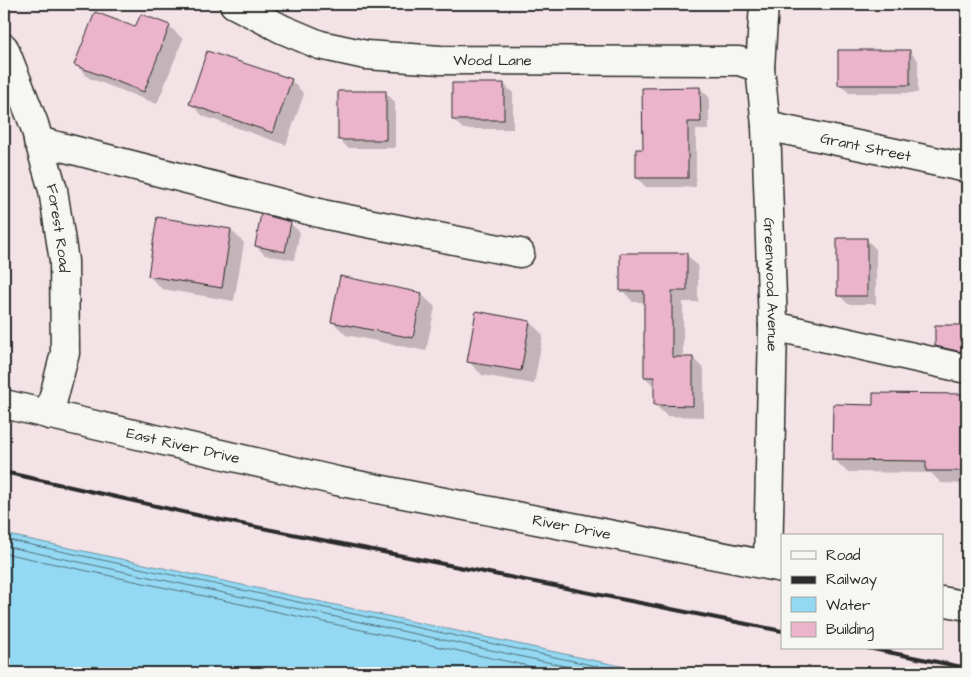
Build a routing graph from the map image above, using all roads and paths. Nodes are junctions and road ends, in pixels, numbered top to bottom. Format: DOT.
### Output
graph roads {
  1 [pos="234,4"];
  2 [pos="764,4"];
  3 [pos="4,48"];
  4 [pos="760,68"];
  5 [pos="766,126"];
  6 [pos="38,141"];
  7 [pos="967,168"];
  8 [pos="520,253"];
  9 [pos="773,326"];
  10 [pos="967,369"];
  11 [pos="4,404"];
  12 [pos="49,414"];
  13 [pos="363,486"];
  14 [pos="775,567"];
  15 [pos="944,601"];
  16 [pos="967,606"];
  1 -- 4 [label="street, Wood Lane"];
  2 -- 4 [label="street, Greenwood Avenue"];
  3 -- 6 [label="street, Forest Road"];
  4 -- 5 [label="street, Greenwood Avenue"];
  5 -- 7 [label="street, Grant Street"];
  5 -- 9 [label="street, Greenwood Avenue"];
  6 -- 8 [label="street"];
  6 -- 12 [label="street, Forest Road"];
  9 -- 10 [label="street"];
  9 -- 14 [label="street, Greenwood Avenue"];
  11 -- 12 [label="street, East River Drive"];
  12 -- 13 [label="street, East River Drive"];
  13 -- 14 [label="street, River Drive"];
  15 -- 16 [label="street"];
}
